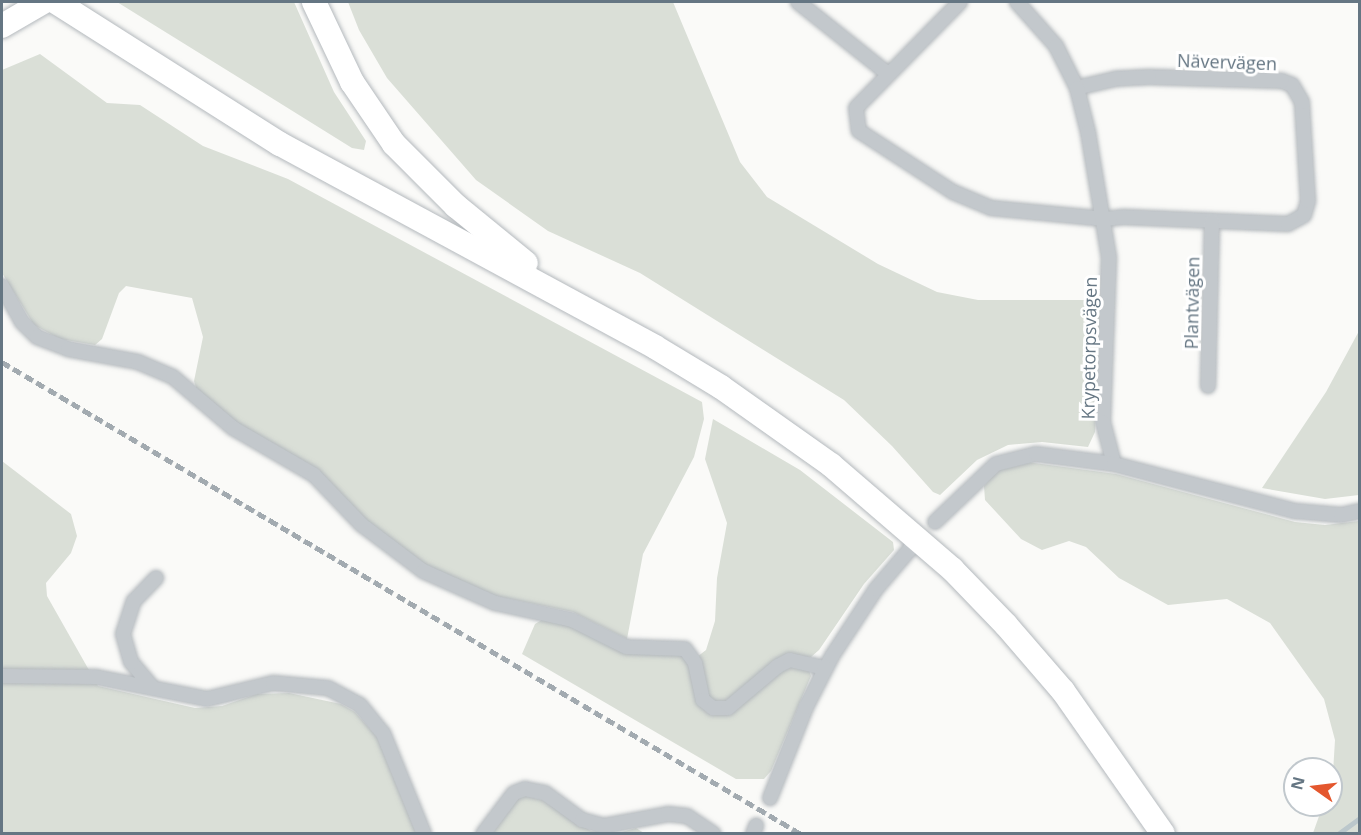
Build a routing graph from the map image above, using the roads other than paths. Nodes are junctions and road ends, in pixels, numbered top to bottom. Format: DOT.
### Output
graph roads {
  1 [pos="21,2"];
  2 [pos="43,2"];
  3 [pos="314,2"];
  4 [pos="798,2"];
  5 [pos="960,2"];
  6 [pos="1017,2"];
  7 [pos="69,4"];
  8 [pos="2,12"];
  9 [pos="2,26"];
  10 [pos="887,73"];
  11 [pos="1077,88"];
  12 [pos="1105,219"];
  13 [pos="1212,221"];
  14 [pos="526,263"];
  15 [pos="2,286"];
  16 [pos="1208,387"];
  17 [pos="1114,464"];
  18 [pos="1359,511"];
  19 [pos="935,522"];
  20 [pos="910,549"];
  21 [pos="156,579"];
  22 [pos="825,668"];
  23 [pos="2,676"];
  24 [pos="153,688"];
  25 [pos="770,798"];
  26 [pos="424,834"];
  27 [pos="483,834"];
  28 [pos="714,834"];
  29 [pos="1163,834"];
  30 [pos="1180,834"];
  1 -- 8 [label="highway"];
  2 -- 9 [label="highway"];
  3 -- 14 [label="highway"];
  4 -- 10 [label="street"];
  5 -- 10 [label="street"];
  6 -- 11 [label="street, Krypetorpsvägen"];
  7 -- 14 [label="highway"];
  7 -- 29 [label="highway"];
  10 -- 12 [label="street, Nävervägen"];
  11 -- 12 [label="street, Krypetorpsvägen"];
  11 -- 13 [label="street, Nävervägen"];
  12 -- 13 [label="street, Nävervägen"];
  12 -- 17 [label="street, Krypetorpsvägen"];
  13 -- 16 [label="street, Plantvägen"];
  14 -- 30 [label="highway"];
  15 -- 22 [label="street"];
  17 -- 18 [label="street"];
  17 -- 19 [label="street"];
  20 -- 22 [label="street"];
  21 -- 24 [label="street"];
  22 -- 25 [label="street"];
  23 -- 24 [label="street"];
  24 -- 26 [label="street"];
  27 -- 28 [label="street"];
}
